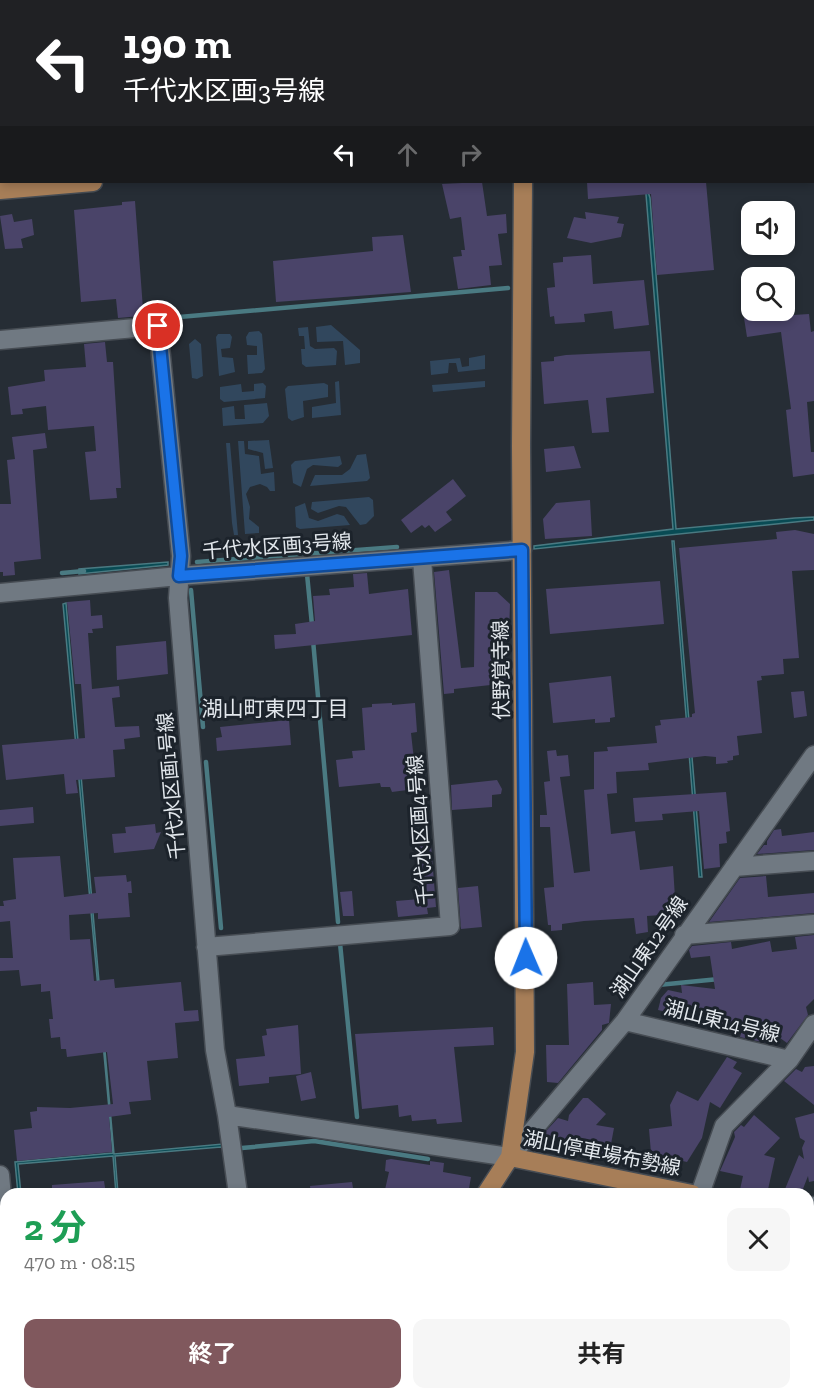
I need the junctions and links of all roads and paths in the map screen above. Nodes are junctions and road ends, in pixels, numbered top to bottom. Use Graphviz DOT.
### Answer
graph roads {
  1 [pos="81,183"];
  2 [pos="523,183"];
  3 [pos="0,190"];
  4 [pos="0,340"];
  5 [pos="522,550"];
  6 [pos="422,559"];
  7 [pos="179,576"];
  8 [pos="0,593"];
  9 [pos="814,755"];
  10 [pos="814,861"];
  11 [pos="734,867"];
  12 [pos="814,924"];
  13 [pos="684,935"];
  14 [pos="206,947"];
  15 [pos="625,1021"];
  16 [pos="814,1024"];
  17 [pos="789,1060"];
  18 [pos="227,1115"];
  19 [pos="510,1157"];
  20 [pos="237,1188"];
  21 [pos="490,1188"];
  22 [pos="653,1188"];
  23 [pos="702,1188"];
  1 -- 3 [label="main road"];
  2 -- 5 [label="main road, 伏野覚寺線"];
  4 -- 7 [label="street, 千代水区画1号線"];
  5 -- 6 [label="street, 千代水区画3号線"];
  5 -- 19 [label="main road, 伏野覚寺線"];
  6 -- 7 [label="street, 千代水区画3号線"];
  6 -- 14 [label="street, 千代水区画4号線"];
  7 -- 8 [label="street, 千代水区画3号線"];
  7 -- 14 [label="street, 千代水区画1号線"];
  9 -- 11 [label="street, 湖山東12号線"];
  10 -- 11 [label="street"];
  11 -- 13 [label="street, 湖山東12号線"];
  12 -- 13 [label="street"];
  13 -- 15 [label="street, 湖山東12号線"];
  14 -- 18 [label="street, 千代水区画1号線"];
  15 -- 17 [label="street, 湖山東14号線"];
  15 -- 19 [label="street, 湖山東12号線"];
  16 -- 17 [label="street"];
  17 -- 23 [label="street, 湖山東14号線"];
  18 -- 19 [label="street"];
  18 -- 20 [label="street, 千代水区画1号線"];
  19 -- 21 [label="main road, 湖山停車場布勢線"];
  19 -- 22 [label="main road, 湖山停車場布勢線"];
}
